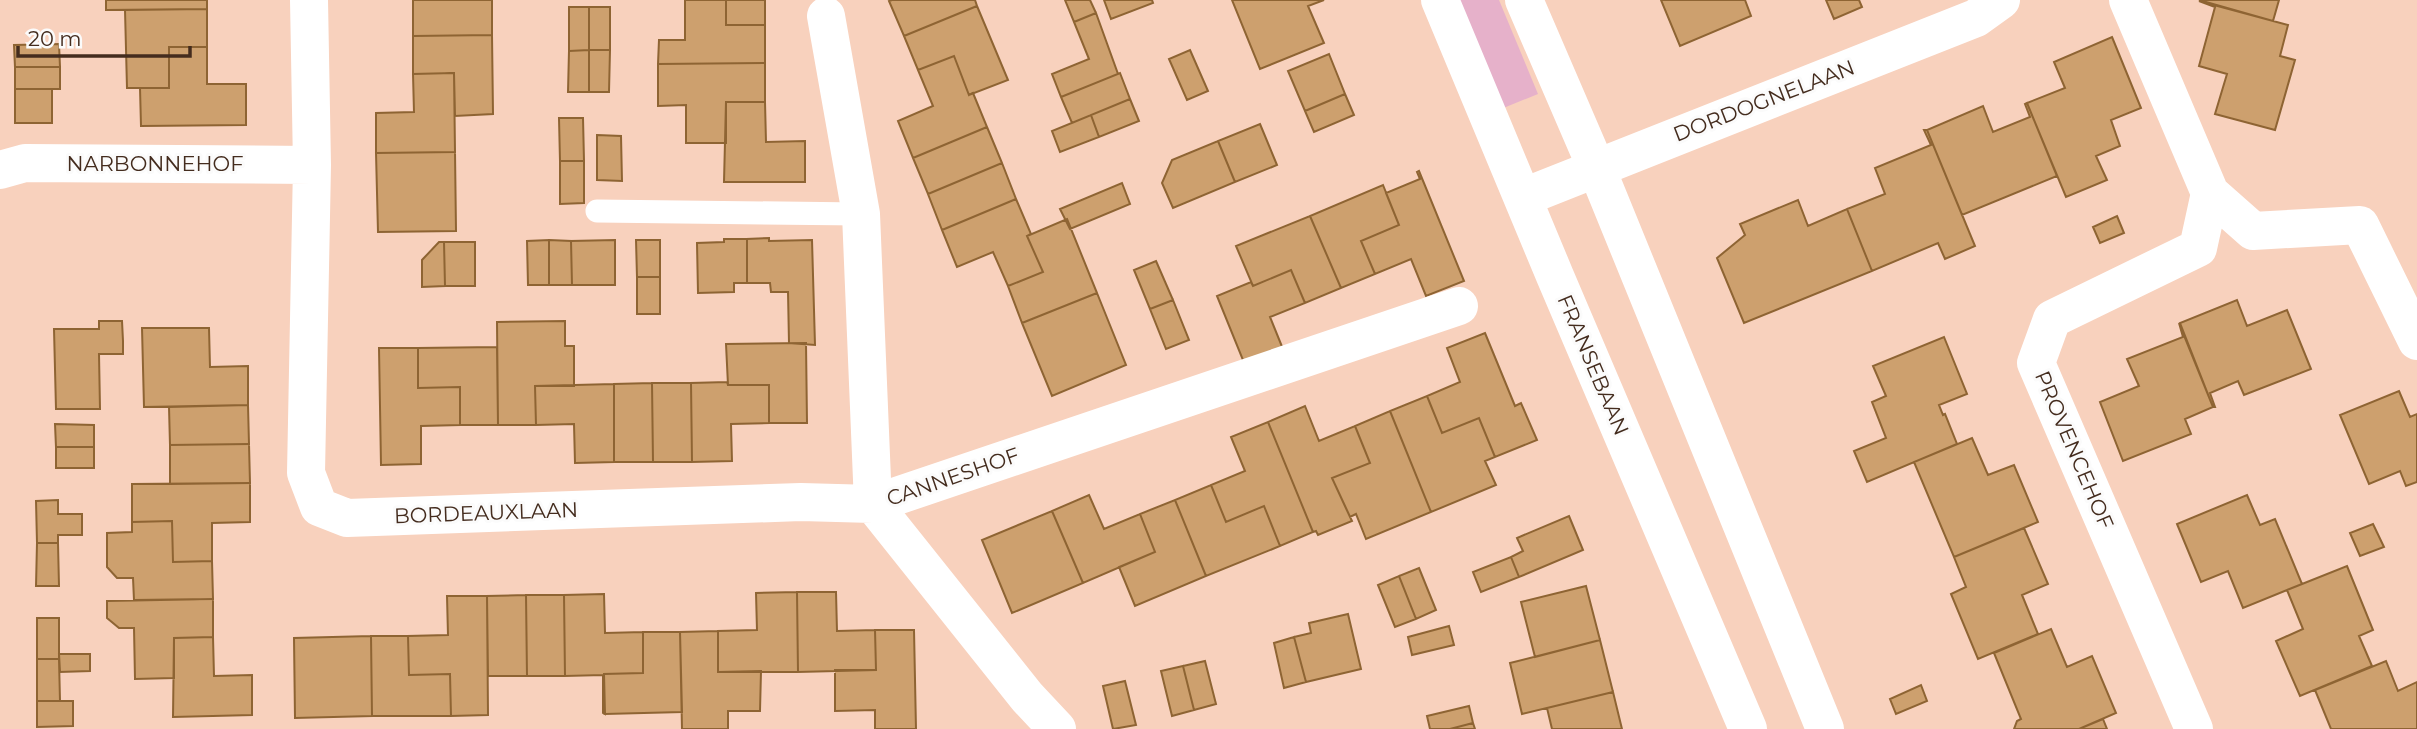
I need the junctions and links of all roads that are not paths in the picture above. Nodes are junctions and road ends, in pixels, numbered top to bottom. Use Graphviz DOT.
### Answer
graph roads {
  1 [pos="309,0"];
  2 [pos="1440,0"];
  3 [pos="1524,0"];
  4 [pos="2001,0"];
  5 [pos="2128,0"];
  6 [pos="826,16"];
  7 [pos="312,165"];
  8 [pos="1596,167"];
  9 [pos="0,170"];
  10 [pos="2210,192"];
  11 [pos="1524,197"];
  12 [pos="597,211"];
  13 [pos="862,214"];
  14 [pos="2253,231"];
  15 [pos="2198,247"];
  16 [pos="1459,306"];
  17 [pos="2417,341"];
  18 [pos="873,504"];
  19 [pos="1057,729"];
  20 [pos="1748,729"];
  21 [pos="1825,729"];
  22 [pos="2194,729"];
  1 -- 7 [label="street, BORDEAUXLAAN"];
  2 -- 11 [label="street, FRANSEBAAN"];
  3 -- 8 [label="street"];
  4 -- 8 [label="street, DORDOGNELAAN"];
  5 -- 10 [label="street"];
  6 -- 13 [label="street, CANNESHOF"];
  7 -- 9 [label="street, NARBONNEHOF"];
  7 -- 18 [label="street, BORDEAUXLAAN"];
  8 -- 11 [label="street, DORDOGNELAAN"];
  8 -- 21 [label="street"];
  10 -- 14 [label="street"];
  10 -- 15 [label="street"];
  11 -- 20 [label="street, FRANSEBAAN"];
  12 -- 13 [label="lane"];
  13 -- 18 [label="street, CANNESHOF"];
  14 -- 15 [label="street, PROVENCEHOF"];
  14 -- 17 [label="street, PROVENCEHOF"];
  15 -- 22 [label="street, PROVENCEHOF"];
  16 -- 18 [label="street, CANNESHOF"];
  18 -- 19 [label="street"];
}
